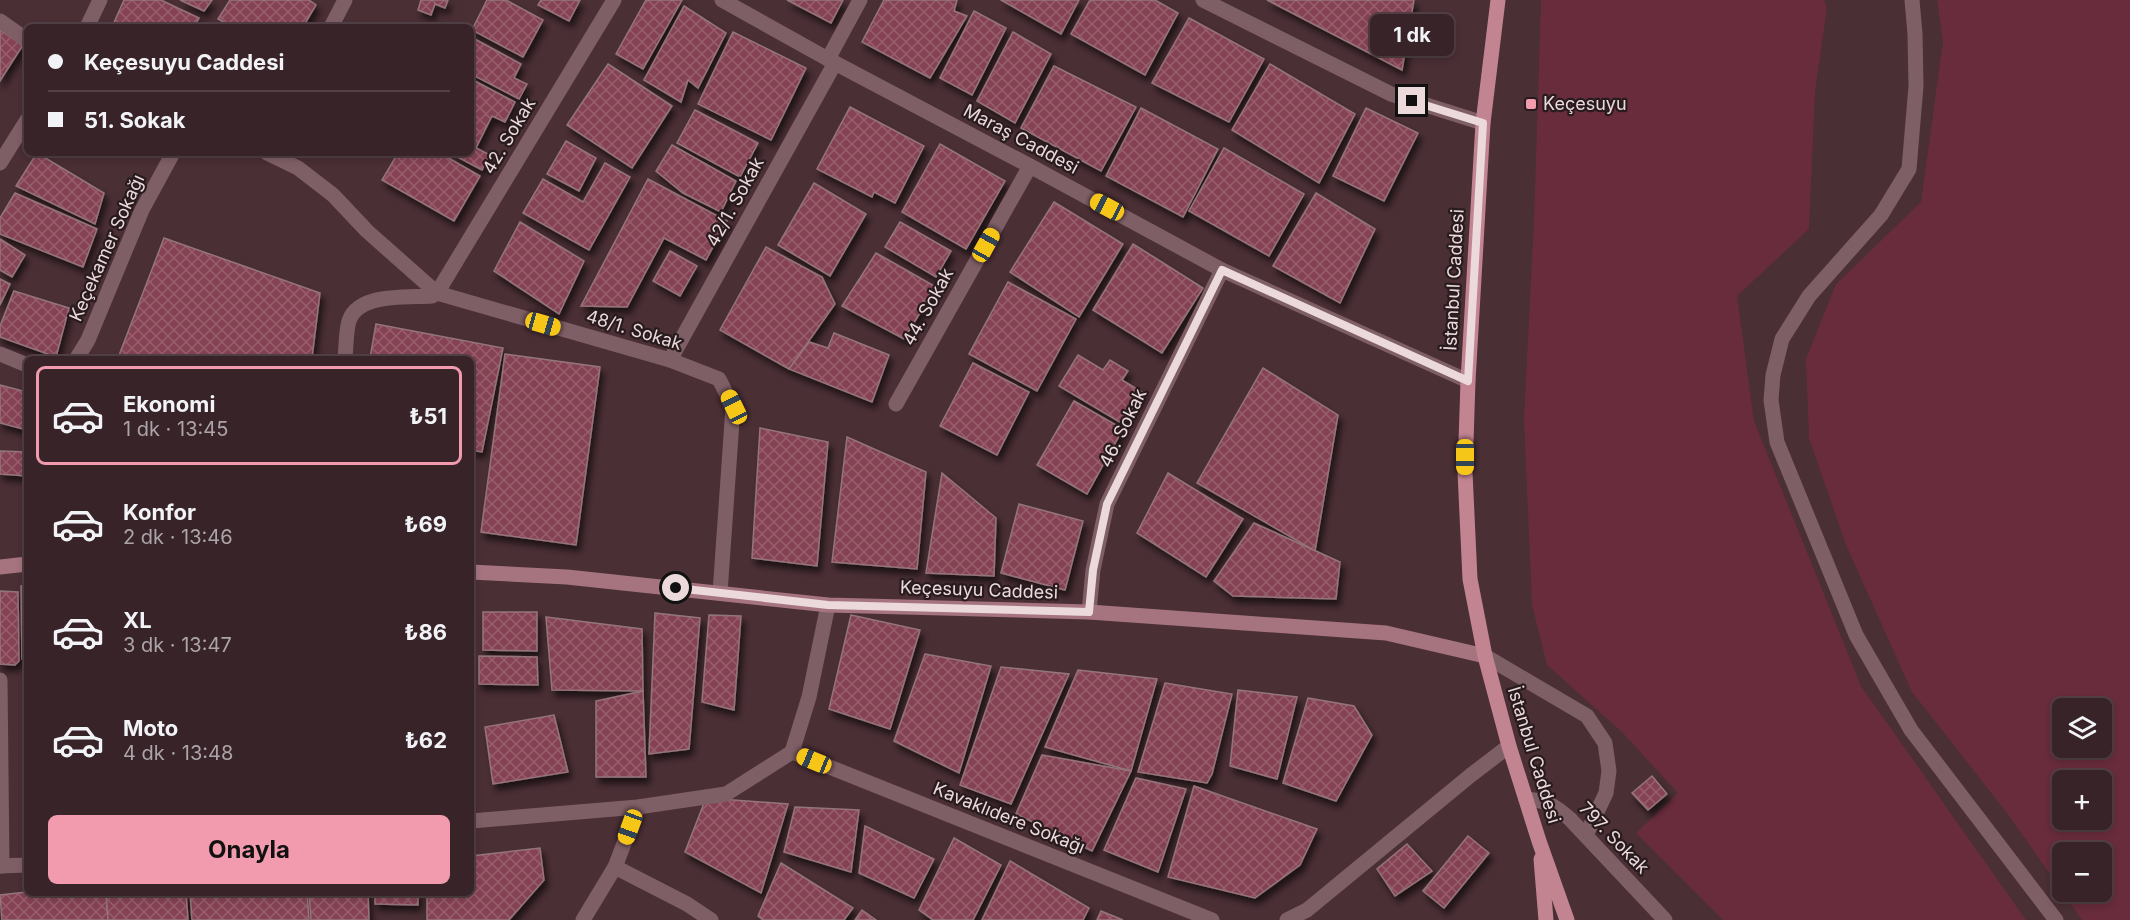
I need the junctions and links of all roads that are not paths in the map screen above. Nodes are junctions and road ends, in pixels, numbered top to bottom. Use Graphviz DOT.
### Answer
graph roads {
  1 [pos="100,0"];
  2 [pos="345,0"];
  3 [pos="614,0"];
  4 [pos="722,0"];
  5 [pos="860,0"];
  6 [pos="1203,0"];
  7 [pos="1498,0"];
  8 [pos="1912,0"];
  9 [pos="0,21"];
  10 [pos="88,24"];
  11 [pos="333,24"];
  12 [pos="24,38"];
  13 [pos="831,61"];
  14 [pos="1483,123"];
  15 [pos="24,125"];
  16 [pos="171,156"];
  17 [pos="273,156"];
  18 [pos="0,163"];
  19 [pos="1030,166"];
  20 [pos="1222,270"];
  21 [pos="437,293"];
  22 [pos="0,354"];
  23 [pos="78,356"];
  24 [pos="345,356"];
  25 [pos="670,360"];
  26 [pos="24,364"];
  27 [pos="1468,381"];
  28 [pos="896,404"];
  29 [pos="24,564"];
  30 [pos="0,567"];
  31 [pos="474,572"];
  32 [pos="720,593"];
  33 [pos="828,605"];
  34 [pos="1089,612"];
  35 [pos="1485,656"];
  36 [pos="0,680"];
  37 [pos="1509,746"];
  38 [pos="792,752"];
  39 [pos="1526,799"];
  40 [pos="638,807"];
  41 [pos="474,822"];
  42 [pos="1586,835"];
  43 [pos="1539,841"];
  44 [pos="24,865"];
  45 [pos="1,866"];
  46 [pos="615,867"];
  47 [pos="583,920"];
  48 [pos="711,920"];
  49 [pos="1212,920"];
  50 [pos="1287,920"];
  51 [pos="1546,920"];
  52 [pos="1567,920"];
  53 [pos="1665,920"];
  54 [pos="2056,920"];
  1 -- 10 [label="street"];
  2 -- 11 [label="street"];
  3 -- 21 [label="street, 42. Sokak"];
  4 -- 13 [label="street, Maraş Caddesi"];
  5 -- 13 [label="street, 42/1. Sokak"];
  6 -- 14 [label="street"];
  7 -- 14 [label="main road, İstanbul Caddesi"];
  8 -- 54 [label="street"];
  9 -- 12 [label="street"];
  13 -- 19 [label="street, Maraş Caddesi"];
  13 -- 25 [label="street, 42/1. Sokak"];
  14 -- 27 [label="main road, İstanbul Caddesi"];
  15 -- 18 [label="street"];
  16 -- 23 [label="street, Keçekamer Sokağı"];
  17 -- 21 [label="street, 48/1. Sokak"];
  19 -- 20 [label="street, Maraş Caddesi"];
  19 -- 28 [label="street, 44. Sokak"];
  20 -- 27 [label="street, Maraş Caddesi"];
  20 -- 34 [label="street, 46. Sokak"];
  21 -- 24 [label="street"];
  21 -- 25 [label="street, 48/1. Sokak"];
  22 -- 26 [label="street"];
  25 -- 32 [label="street, 48/1. Sokak"];
  27 -- 35 [label="main road, İstanbul Caddesi"];
  29 -- 30 [label="street"];
  31 -- 32 [label="street, Keçesuyu Caddesi"];
  32 -- 33 [label="street, Keçesuyu Caddesi"];
  33 -- 34 [label="street, Keçesuyu Caddesi"];
  33 -- 38 [label="street"];
  34 -- 35 [label="street, Keçesuyu Caddesi"];
  35 -- 37 [label="main road, İstanbul Caddesi"];
  35 -- 42 [label="street"];
  36 -- 45 [label="street"];
  37 -- 39 [label="main road, İstanbul Caddesi"];
  37 -- 50 [label="street"];
  38 -- 40 [label="street"];
  38 -- 49 [label="street, Kavaklıdere Sokağı"];
  39 -- 42 [label="street, 797. Sokak"];
  39 -- 43 [label="main road, İstanbul Caddesi"];
  40 -- 41 [label="street"];
  40 -- 46 [label="street"];
  42 -- 53 [label="street, 797. Sokak"];
  43 -- 51 [label="main road, İstanbul Caddesi"];
  43 -- 52 [label="main road, İstanbul Caddesi"];
  44 -- 45 [label="street"];
  46 -- 47 [label="street"];
  46 -- 48 [label="street"];
}
